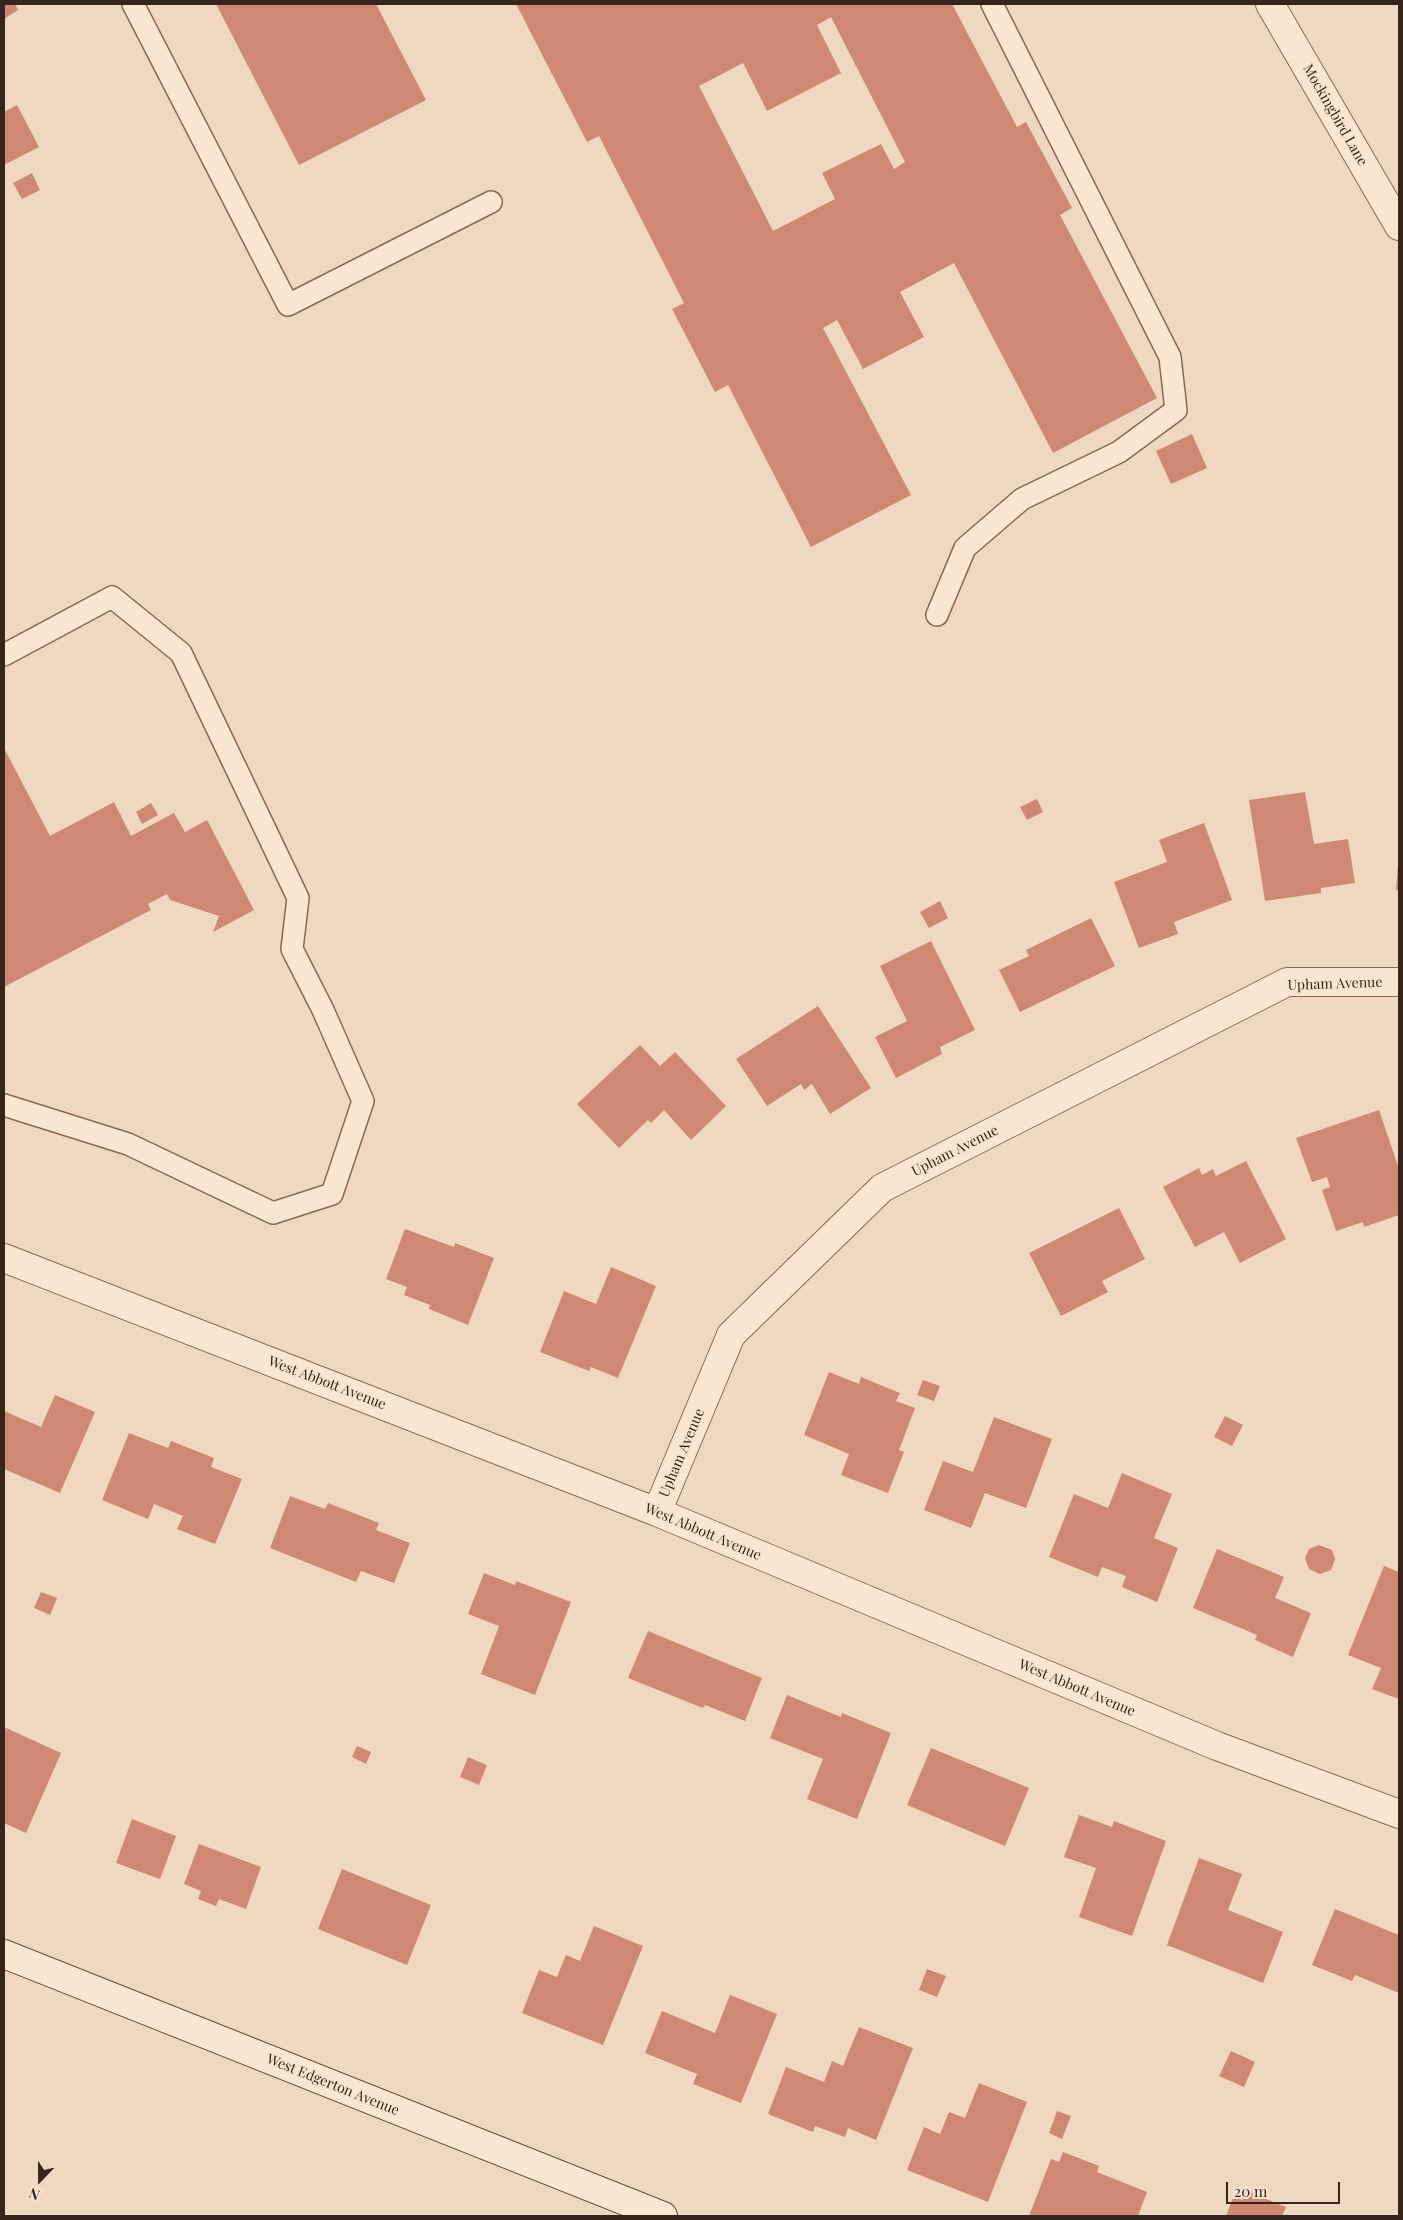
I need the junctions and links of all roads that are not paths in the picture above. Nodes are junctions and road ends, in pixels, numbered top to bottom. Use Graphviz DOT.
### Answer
graph roads {
  1 [pos="133,4"];
  2 [pos="992,4"];
  3 [pos="1270,4"];
  4 [pos="491,202"];
  5 [pos="1399,226"];
  6 [pos="937,615"];
  7 [pos="4,655"];
  8 [pos="1399,982"];
  9 [pos="4,1105"];
  10 [pos="4,1258"];
  11 [pos="657,1512"];
  12 [pos="1399,1814"];
  13 [pos="4,1954"];
  14 [pos="663,2216"];
  1 -- 4 [label="lane"];
  2 -- 6 [label="lane"];
  3 -- 5 [label="street, Mockingbird Lane"];
  7 -- 9 [label="lane"];
  8 -- 11 [label="street, Upham Avenue"];
  10 -- 11 [label="street, West Abbott Avenue"];
  11 -- 12 [label="street, West Abbott Avenue"];
  13 -- 14 [label="street, West Edgerton Avenue"];
}
